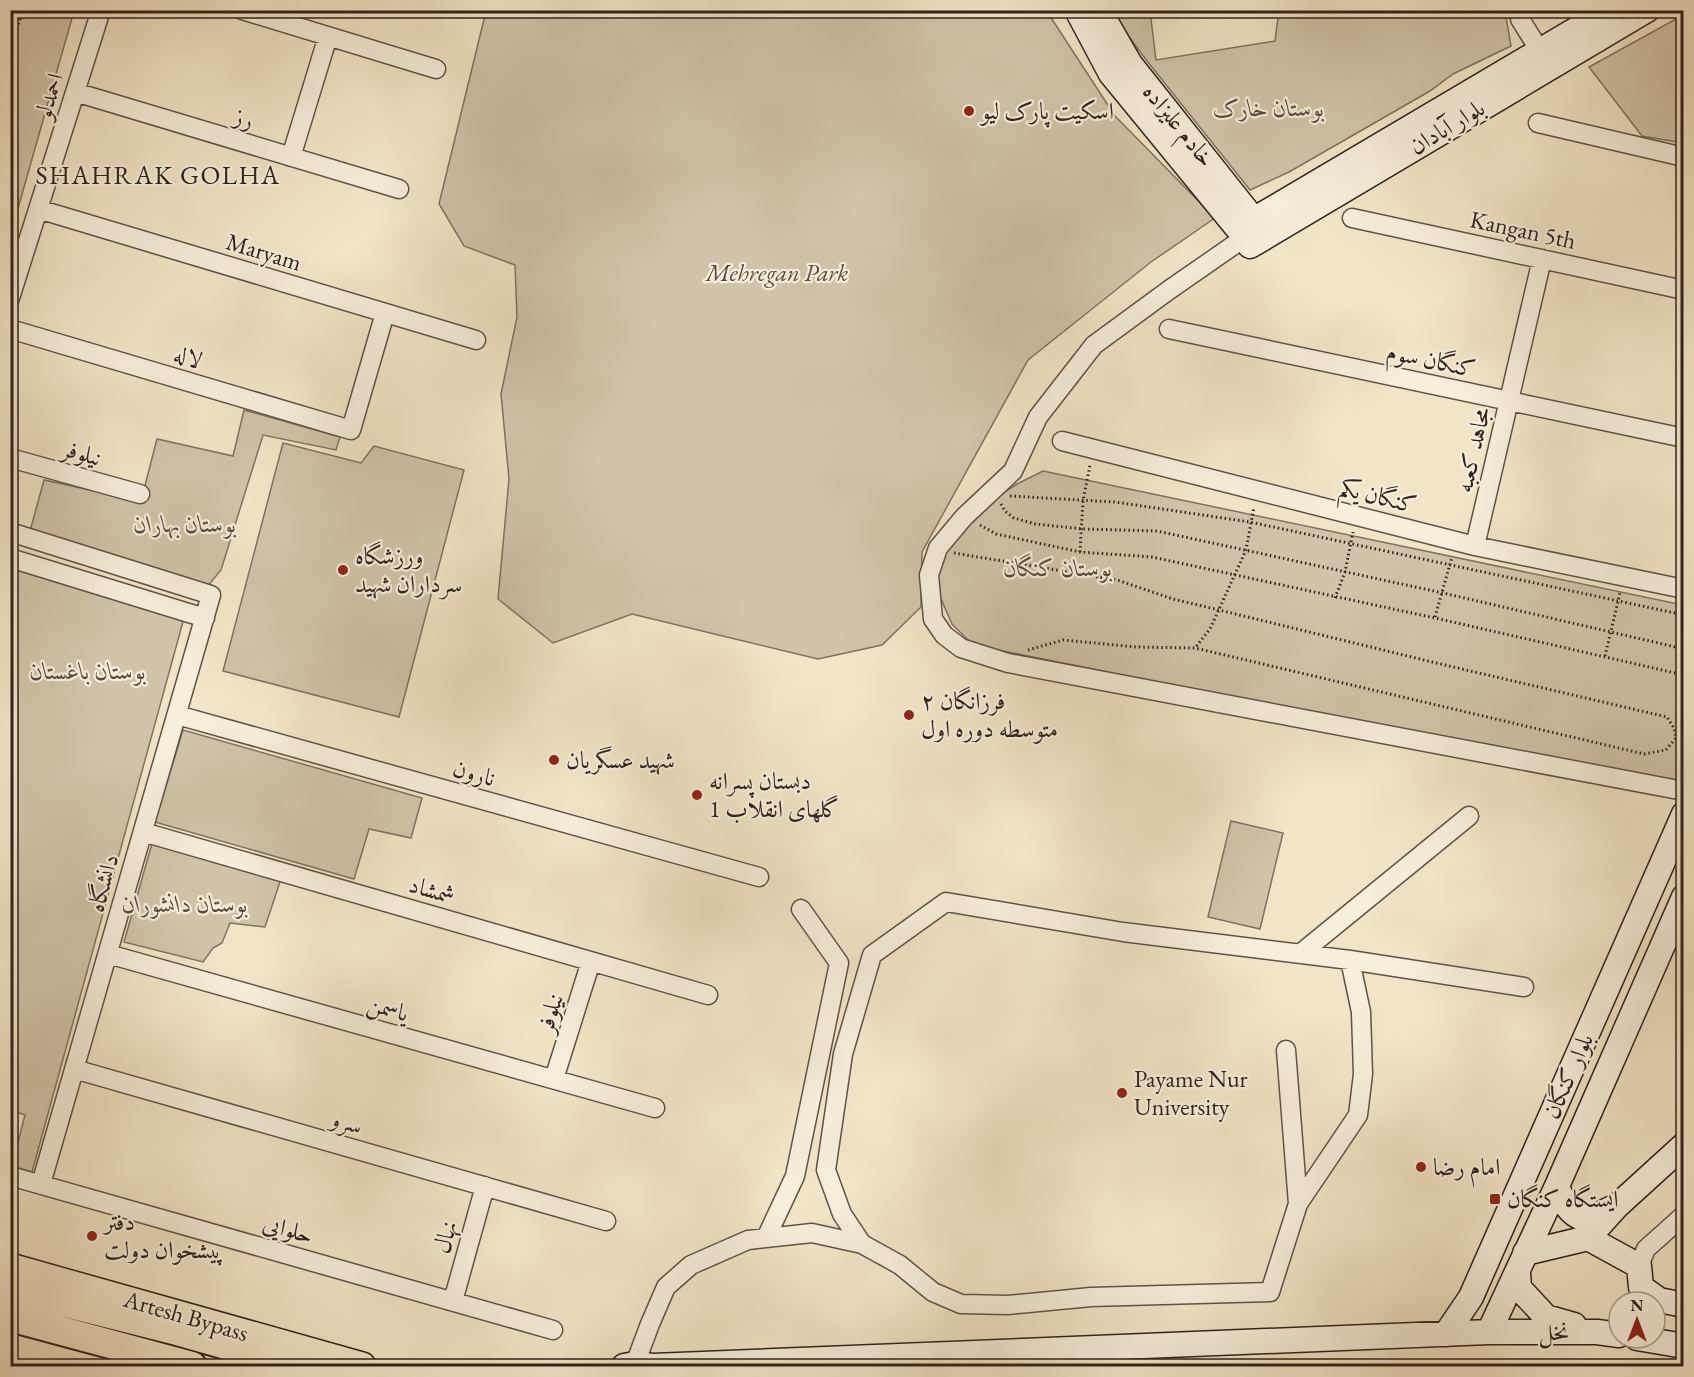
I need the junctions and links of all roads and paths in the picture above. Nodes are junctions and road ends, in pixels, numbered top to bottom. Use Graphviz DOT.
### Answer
graph roads {
  1 [pos="22,10"];
  2 [pos="101,10"];
  3 [pos="242,10"];
  4 [pos="1077,10"];
  5 [pos="1099,10"];
  6 [pos="1521,10"];
  7 [pos="1609,10"];
  8 [pos="1647,10"];
  9 [pos="328,36"];
  10 [pos="10,50"];
  11 [pos="1545,59"];
  12 [pos="436,69"];
  13 [pos="75,92"];
  14 [pos="1538,123"];
  15 [pos="291,157"];
  16 [pos="1683,157"];
  17 [pos="399,189"];
  18 [pos="38,209"];
  19 [pos="1352,218"];
  20 [pos="1250,233"];
  21 [pos="1542,259"];
  22 [pos="1683,290"];
  23 [pos="10,298"];
  24 [pos="385,313"];
  25 [pos="10,329"];
  26 [pos="1169,329"];
  27 [pos="476,340"];
  28 [pos="1509,401"];
  29 [pos="1683,438"];
  30 [pos="1062,441"];
  31 [pos="1094,448"];
  32 [pos="10,458"];
  33 [pos="1257,490"];
  34 [pos="994,493"];
  35 [pos="140,494"];
  36 [pos="1083,501"];
  37 [pos="1358,516"];
  38 [pos="964,517"];
  39 [pos="1250,522"];
  40 [pos="1083,529"];
  41 [pos="10,532"];
  42 [pos="1457,541"];
  43 [pos="1350,543"];
  44 [pos="1475,546"];
  45 [pos="1246,550"];
  46 [pos="937,552"];
  47 [pos="1080,552"];
  48 [pos="10,558"];
  49 [pos="1450,565"];
  50 [pos="1345,572"];
  51 [pos="1235,574"];
  52 [pos="1624,576"];
  53 [pos="1683,589"];
  54 [pos="1443,593"];
  55 [pos="1335,598"];
  56 [pos="1617,601"];
  57 [pos="1219,610"];
  58 [pos="1683,615"];
  59 [pos="205,618"];
  60 [pos="1435,618"];
  61 [pos="1611,632"];
  62 [pos="1195,648"];
  63 [pos="1683,649"];
  64 [pos="1605,657"];
  65 [pos="1008,663"];
  66 [pos="1683,675"];
  67 [pos="177,715"];
  68 [pos="1683,791"];
  69 [pos="1683,814"];
  70 [pos="1469,816"];
  71 [pos="143,832"];
  72 [pos="759,877"];
  73 [pos="1683,897"];
  74 [pos="801,909"];
  75 [pos="108,954"];
  76 [pos="1300,954"];
  77 [pos="1350,960"];
  78 [pos="591,961"];
  79 [pos="1524,987"];
  80 [pos="708,995"];
  81 [pos="1286,1050"];
  82 [pos="74,1069"];
  83 [pos="554,1079"];
  84 [pos="1555,1104"];
  85 [pos="655,1108"];
  86 [pos="1585,1121"];
  87 [pos="1683,1145"];
  88 [pos="10,1176"];
  89 [pos="41,1184"];
  90 [pos="484,1186"];
  91 [pos="1557,1186"];
  92 [pos="1298,1204"];
  93 [pos="1617,1206"];
  94 [pos="1683,1215"];
  95 [pos="606,1221"];
  96 [pos="766,1238"];
  97 [pos="1588,1238"];
  98 [pos="862,1244"];
  99 [pos="1522,1262"];
  100 [pos="1639,1266"];
  101 [pos="10,1267"];
  102 [pos="10,1289"];
  103 [pos="1506,1296"];
  104 [pos="1471,1298"];
  105 [pos="453,1301"];
  106 [pos="75,1305"];
  107 [pos="1683,1305"];
  108 [pos="10,1317"];
  109 [pos="553,1330"];
  110 [pos="1489,1332"];
  111 [pos="1607,1333"];
  112 [pos="1607,1333"];
  113 [pos="1446,1334"];
  114 [pos="201,1338"];
  115 [pos="279,1342"];
  116 [pos="1667,1343"];
  117 [pos="1683,1346"];
  118 [pos="1073,1358"];
  119 [pos="192,1366"];
  120 [pos="300,1366"];
  121 [pos="362,1366"];
  122 [pos="641,1366"];
  1 -- 10 [label="path"];
  2 -- 13 [label="street, احمدلو"];
  3 -- 9 [label="street"];
  4 -- 20 [label="main road, خادم علیزاده"];
  5 -- 20 [label="main road, خادم علیزاده"];
  6 -- 11 [label="street"];
  7 -- 11 [label="main road, بلوار آبادان"];
  8 -- 11 [label="main road, بلوار آبادان"];
  9 -- 12 [label="street"];
  9 -- 15 [label="street"];
  11 -- 20 [label="main road, بلوار آبادان"];
  13 -- 15 [label="street, رز"];
  13 -- 18 [label="street, احمدلو"];
  14 -- 16 [label="street"];
  15 -- 17 [label="street, رز"];
  18 -- 23 [label="street, احمدلو"];
  18 -- 24 [label="street, Maryam"];
  19 -- 21 [label="street, Kangan 5th"];
  20 -- 34 [label="street"];
  21 -- 22 [label="street, Kangan 5th"];
  21 -- 28 [label="street, مجاهد کعبه"];
  24 -- 25 [label="street, لاله"];
  24 -- 27 [label="street, Maryam"];
  26 -- 28 [label="street, کنگان سوم"];
  28 -- 29 [label="street, کنگان سوم"];
  28 -- 44 [label="street, مجاهد کعبه"];
  30 -- 31 [label="street, کنگان یکم"];
  31 -- 33 [label="street, کنگان یکم"];
  31 -- 36 [label="path"];
  32 -- 35 [label="street, نیلوفر"];
  33 -- 37 [label="street, کنگان یکم"];
  33 -- 39 [label="path"];
  34 -- 36 [label="path"];
  34 -- 38 [label="street"];
  34 -- 40 [label="path"];
  36 -- 39 [label="path"];
  36 -- 40 [label="path"];
  37 -- 42 [label="street, کنگان یکم"];
  37 -- 43 [label="path"];
  38 -- 46 [label="street"];
  38 -- 47 [label="path"];
  39 -- 43 [label="path"];
  39 -- 45 [label="path"];
  40 -- 45 [label="path"];
  40 -- 47 [label="path"];
  41 -- 59 [label="street, دانشگاه"];
  42 -- 44 [label="street, کنگان یکم"];
  42 -- 49 [label="path"];
  43 -- 49 [label="path"];
  43 -- 50 [label="path"];
  44 -- 52 [label="street, کنگان یکم"];
  45 -- 50 [label="path"];
  45 -- 51 [label="path"];
  46 -- 57 [label="path"];
  46 -- 65 [label="street"];
  47 -- 51 [label="path"];
  48 -- 59 [label="street"];
  49 -- 54 [label="path"];
  49 -- 56 [label="path"];
  50 -- 54 [label="path"];
  50 -- 55 [label="path"];
  51 -- 55 [label="path"];
  51 -- 57 [label="path"];
  52 -- 53 [label="street, کنگان یکم"];
  52 -- 56 [label="path"];
  54 -- 60 [label="path"];
  54 -- 61 [label="path"];
  55 -- 60 [label="path"];
  56 -- 58 [label="path"];
  56 -- 61 [label="path"];
  57 -- 62 [label="path"];
  57 -- 62 [label="path"];
  59 -- 67 [label="street, دانشگاه"];
  60 -- 64 [label="path"];
  61 -- 63 [label="path"];
  61 -- 64 [label="path"];
  62 -- 65 [label="path"];
  64 -- 66 [label="path"];
  65 -- 68 [label="street"];
  67 -- 71 [label="street, دانشگاه"];
  67 -- 72 [label="street, نارون"];
  69 -- 84 [label="main road, بلوار کنگان"];
  70 -- 76 [label="street"];
  71 -- 75 [label="street, دانشگاه"];
  71 -- 78 [label="street, شمشاد"];
  73 -- 86 [label="main road, بلوار کنگان"];
  74 -- 96 [label="street"];
  75 -- 82 [label="street, دانشگاه"];
  75 -- 83 [label="street, یاسمن"];
  76 -- 77 [label="street"];
  76 -- 98 [label="street"];
  77 -- 79 [label="street"];
  77 -- 92 [label="street"];
  78 -- 80 [label="street, شمشاد"];
  78 -- 83 [label="street, نیلوفر"];
  81 -- 92 [label="street"];
  82 -- 89 [label="street, دانشگاه"];
  82 -- 90 [label="street, سرو"];
  83 -- 85 [label="street, یاسمن"];
  84 -- 86 [label="main road"];
  84 -- 104 [label="main road, بلوار کنگان"];
  86 -- 91 [label="main road, بلوار کنگان"];
  87 -- 93 [label="main road"];
  88 -- 89 [label="street, حلوایی"];
  89 -- 105 [label="street, حلوایی"];
  90 -- 95 [label="street, سرو"];
  90 -- 105 [label="street, نهال"];
  91 -- 93 [label="main road"];
  91 -- 99 [label="main road, بلوار کنگان"];
  92 -- 98 [label="street"];
  93 -- 97 [label="main road"];
  94 -- 100 [label="street"];
  96 -- 98 [label="street"];
  96 -- 122 [label="street"];
  97 -- 99 [label="main road"];
  97 -- 100 [label="main road"];
  99 -- 103 [label="main road, بلوار کنگان"];
  99 -- 111 [label="main road"];
  100 -- 107 [label="main road"];
  101 -- 106 [label="highway"];
  101 -- 115 [label="main road, Artesh Bypass"];
  102 -- 106 [label="highway"];
  103 -- 104 [label="main road"];
  103 -- 110 [label="main road, بلوار کنگان"];
  104 -- 113 [label="main road, بلوار کنگان"];
  105 -- 109 [label="street, حلوایی"];
  106 -- 114 [label="highway"];
  108 -- 119 [label="highway"];
  110 -- 112 [label="main road, نخل"];
  110 -- 113 [label="main road, نخل"];
  113 -- 118 [label="main road, نخل"];
  114 -- 115 [label="main road"];
  114 -- 120 [label="highway"];
  115 -- 121 [label="main road, Artesh Bypass"];
  116 -- 117 [label="main road"];
  118 -- 122 [label="main road, نخل"];
}
